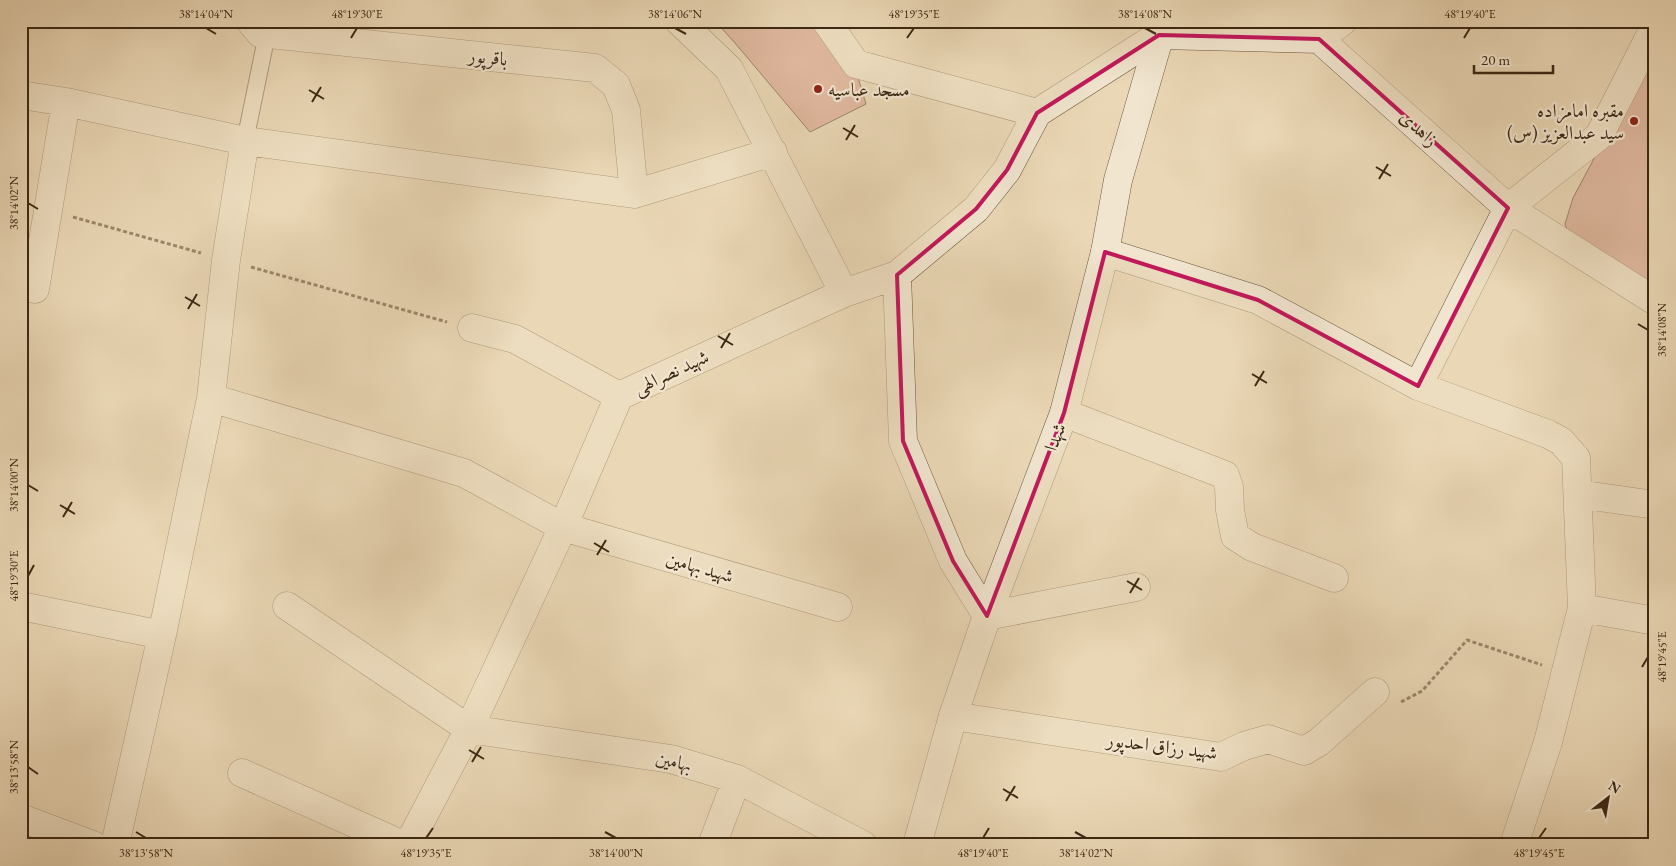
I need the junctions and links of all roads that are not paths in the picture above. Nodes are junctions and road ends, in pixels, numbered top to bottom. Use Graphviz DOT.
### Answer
graph roads {
  1 [pos="679,21"];
  2 [pos="1343,21"];
  3 [pos="828,22"];
  4 [pos="1655,26"];
  5 [pos="258,27"];
  6 [pos="1161,28"];
  7 [pos="1319,40"];
  8 [pos="21,95"];
  9 [pos="66,102"];
  10 [pos="1037,113"];
  11 [pos="245,141"];
  12 [pos="773,152"];
  13 [pos="634,194"];
  14 [pos="1508,208"];
  15 [pos="1105,252"];
  16 [pos="897,275"];
  17 [pos="21,288"];
  18 [pos="844,293"];
  19 [pos="1655,301"];
  20 [pos="472,328"];
  21 [pos="1418,386"];
  22 [pos="619,396"];
  23 [pos="211,398"];
  24 [pos="1064,414"];
  25 [pos="1578,494"];
  26 [pos="1655,505"];
  27 [pos="562,527"];
  28 [pos="1334,578"];
  29 [pos="1136,587"];
  30 [pos="21,606"];
  31 [pos="287,606"];
  32 [pos="838,607"];
  33 [pos="1582,608"];
  34 [pos="987,616"];
  35 [pos="1655,621"];
  36 [pos="162,635"];
  37 [pos="1375,692"];
  38 [pos="953,716"];
  39 [pos="469,729"];
  40 [pos="242,773"];
  41 [pos="737,779"];
  42 [pos="21,818"];
  43 [pos="93,845"];
  44 [pos="115,845"];
  45 [pos="403,845"];
  46 [pos="408,845"];
  47 [pos="712,845"];
  48 [pos="863,845"];
  49 [pos="917,845"];
  50 [pos="1514,845"];
  1 -- 12 [label="street"];
  2 -- 7 [label="street"];
  3 -- 10 [label="street"];
  4 -- 14 [label="street"];
  5 -- 11 [label="lane"];
  5 -- 13 [label="street, باقرپور"];
  6 -- 7 [label="street"];
  6 -- 10 [label="street"];
  6 -- 15 [label="street, شهدا"];
  7 -- 14 [label="street, زاهدی"];
  8 -- 9 [label="street"];
  9 -- 11 [label="street"];
  9 -- 17 [label="street"];
  10 -- 16 [label="street, شهید نصرالهی"];
  11 -- 13 [label="street"];
  11 -- 23 [label="street"];
  12 -- 13 [label="street"];
  12 -- 18 [label="street"];
  14 -- 19 [label="street, زاهدی"];
  14 -- 21 [label="street"];
  15 -- 21 [label="street"];
  15 -- 24 [label="street, شهدا"];
  16 -- 18 [label="street, شهید نصرالهی"];
  16 -- 34 [label="street"];
  18 -- 22 [label="street, شهید نصرالهی"];
  20 -- 22 [label="street"];
  21 -- 25 [label="street"];
  22 -- 27 [label="street, شهید نصرالهی"];
  23 -- 27 [label="street, شهید بهامین"];
  23 -- 36 [label="street"];
  24 -- 28 [label="street"];
  24 -- 34 [label="street, شهدا"];
  25 -- 26 [label="street"];
  25 -- 33 [label="street"];
  27 -- 32 [label="street, شهید بهامین"];
  27 -- 39 [label="street, شهید نصرالهی"];
  29 -- 34 [label="street"];
  30 -- 36 [label="street"];
  31 -- 39 [label="street"];
  33 -- 35 [label="street"];
  33 -- 50 [label="street"];
  34 -- 38 [label="street, شهدا"];
  36 -- 44 [label="street"];
  37 -- 38 [label="street, شهید رزاق احدپور"];
  38 -- 49 [label="street, شهدا"];
  39 -- 41 [label="street, بهامین"];
  39 -- 46 [label="street, شهید نصرالهی"];
  40 -- 45 [label="street"];
  41 -- 47 [label="street"];
  41 -- 48 [label="street, بهامین"];
  42 -- 43 [label="street"];
}
